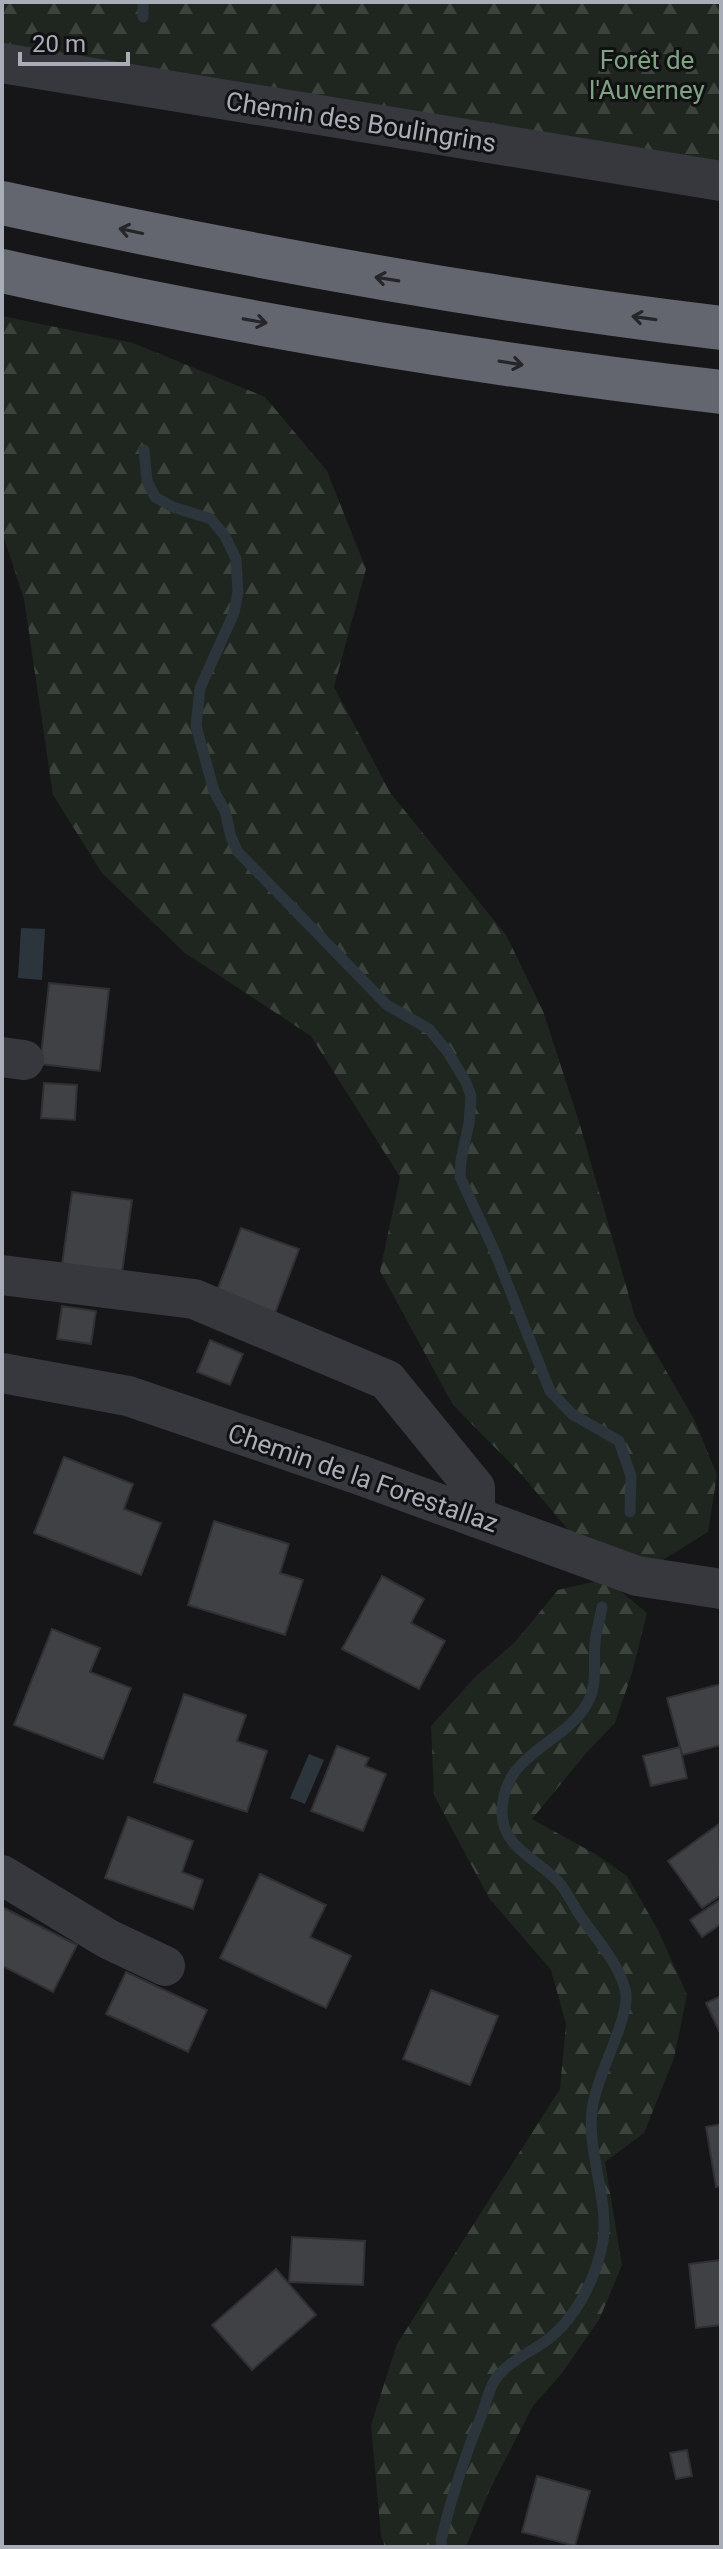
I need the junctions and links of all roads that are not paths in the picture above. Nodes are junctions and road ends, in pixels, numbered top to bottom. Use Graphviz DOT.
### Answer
graph roads {
  1 [pos="2,63"];
  2 [pos="721,181"];
  3 [pos="2,203"];
  4 [pos="2,271"];
  5 [pos="721,328"];
  6 [pos="607,379"];
  7 [pos="721,392"];
  8 [pos="721,408"];
  9 [pos="2,1275"];
  10 [pos="2,1373"];
  11 [pos="475,1517"];
  12 [pos="721,1589"];
  13 [pos="2,1875"];
  14 [pos="165,1966"];
  1 -- 2 [label="street, Chemin des Boulingrins"];
  5 -- 3 [label="highway, one-way"];
  4 -- 6 [label="highway, one-way"];
  6 -- 7 [label="highway"];
  6 -- 8 [label="highway"];
  9 -- 11 [label="street"];
  10 -- 11 [label="street, Chemin de la Forestallaz"];
  11 -- 12 [label="street, Chemin de la Forestallaz"];
  13 -- 14 [label="street"];
}
